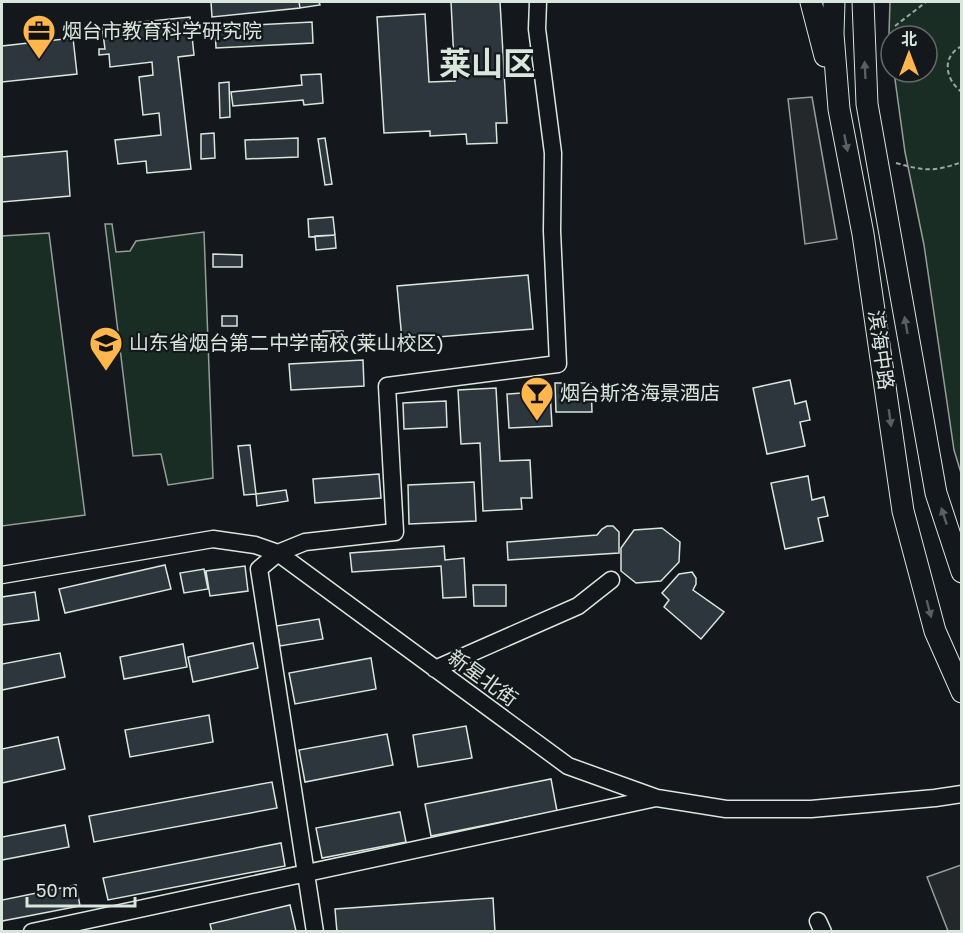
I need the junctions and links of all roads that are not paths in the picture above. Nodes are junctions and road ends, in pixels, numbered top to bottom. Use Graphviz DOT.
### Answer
graph roads {
  1 [pos="537,2"];
  2 [pos="811,2"];
  3 [pos="834,2"];
  4 [pos="863,2"];
  5 [pos="839,109"];
  6 [pos="278,553"];
  7 [pos="962,572"];
  8 [pos="2,575"];
  9 [pos="611,580"];
  10 [pos="435,669"];
  11 [pos="962,692"];
  12 [pos="962,794"];
  13 [pos="657,798"];
  14 [pos="305,873"];
  15 [pos="32,932"];
  16 [pos="315,932"];
  1 -- 6 [label="street"];
  2 -- 5 [label="main road"];
  3 -- 5 [label="main road, 滨海中路"];
  7 -- 4 [label="main road, 滨海中路, one-way"];
  5 -- 11 [label="main road, 滨海中路, one-way"];
  6 -- 8 [label="street, 新星北街"];
  6 -- 10 [label="street, 新星北街"];
  6 -- 14 [label="street"];
  9 -- 10 [label="street"];
  10 -- 13 [label="street, 新星北街"];
  12 -- 13 [label="street, 新星北街"];
  13 -- 14 [label="street"];
  14 -- 15 [label="street"];
  14 -- 16 [label="street"];
}
